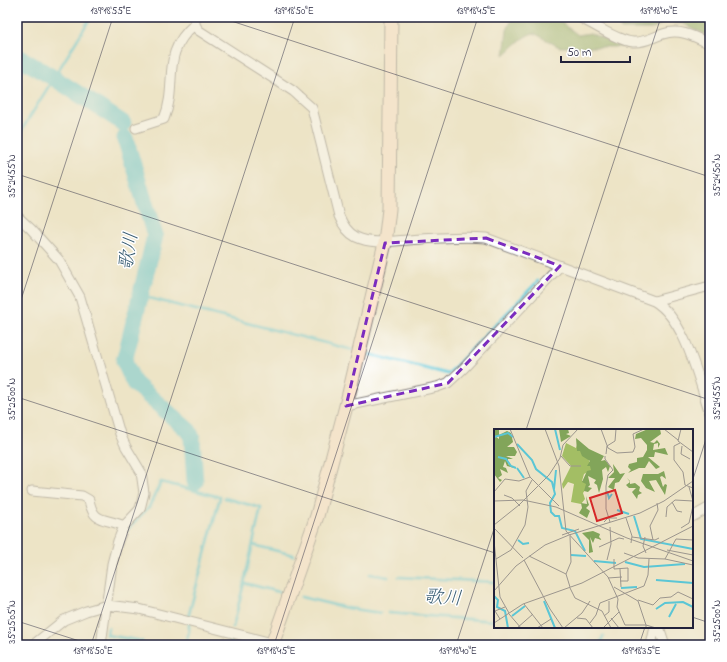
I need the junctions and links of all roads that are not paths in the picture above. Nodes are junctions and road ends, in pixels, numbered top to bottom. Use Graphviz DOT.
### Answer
graph roads {
  1 [pos="391,17"];
  2 [pos="579,17"];
  3 [pos="195,20"];
  4 [pos="710,44"];
  5 [pos="136,128"];
  6 [pos="17,216"];
  7 [pos="385,243"];
  8 [pos="560,266"];
  9 [pos="710,286"];
  10 [pos="654,301"];
  11 [pos="346,406"];
  12 [pos="710,413"];
  13 [pos="32,490"];
  14 [pos="710,507"];
  15 [pos="693,516"];
  16 [pos="124,526"];
  17 [pos="107,605"];
  18 [pos="655,628"];
  19 [pos="659,628"];
  20 [pos="272,644"];
  21 [pos="33,645"];
  22 [pos="101,645"];
  23 [pos="651,645"];
  24 [pos="665,645"];
  1 -- 7 [label="street"];
  2 -- 4 [label="street"];
  3 -- 5 [label="street"];
  3 -- 7 [label="street"];
  6 -- 16 [label="street"];
  7 -- 8 [label="street"];
  7 -- 11 [label="street"];
  8 -- 10 [label="street"];
  8 -- 11 [label="street"];
  9 -- 10 [label="street"];
  10 -- 12 [label="street"];
  11 -- 20 [label="street"];
  13 -- 16 [label="street"];
  14 -- 15 [label="street"];
  16 -- 17 [label="street"];
  17 -- 20 [label="street"];
  17 -- 21 [label="street"];
  17 -- 22 [label="street"];
  18 -- 23 [label="street"];
  19 -- 24 [label="street"];
}
